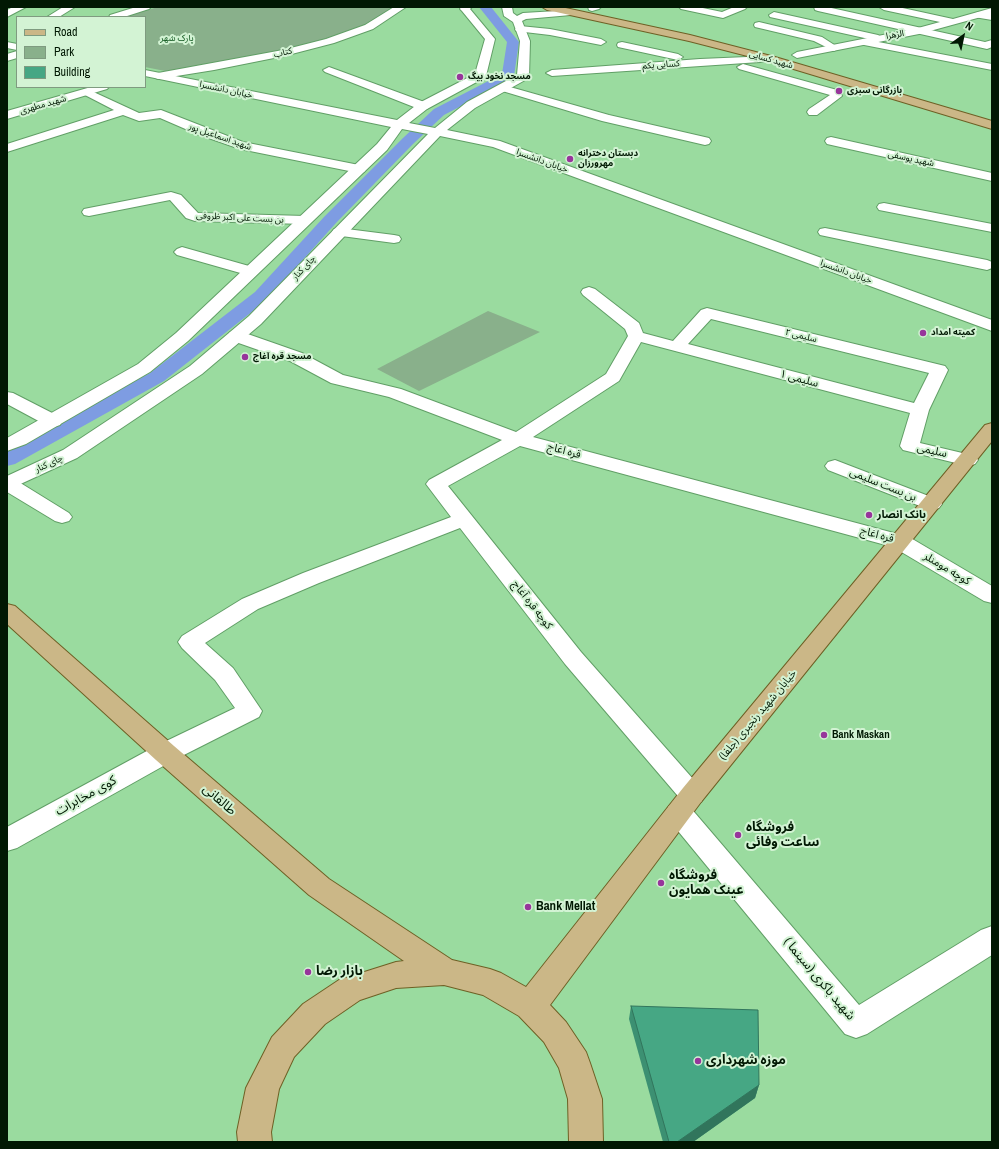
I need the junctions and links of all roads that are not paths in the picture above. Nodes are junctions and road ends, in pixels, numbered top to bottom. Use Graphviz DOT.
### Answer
graph roads {
  1 [pos="20,7"];
  2 [pos="70,7"];
  3 [pos="146,7"];
  4 [pos="401,7"];
  5 [pos="467,7"];
  6 [pos="506,7"];
  7 [pos="547,7"];
  8 [pos="591,7"];
  9 [pos="684,7"];
  10 [pos="742,7"];
  11 [pos="884,7"];
  12 [pos="818,8"];
  13 [pos="992,11"];
  14 [pos="571,12"];
  15 [pos="774,15"];
  16 [pos="978,15"];
  17 [pos="54,16"];
  18 [pos="117,16"];
  19 [pos="992,17"];
  20 [pos="9,20"];
  21 [pos="953,22"];
  22 [pos="518,25"];
  23 [pos="759,25"];
  24 [pos="919,31"];
  25 [pos="878,38"];
  26 [pos="601,42"];
  27 [pos="863,42"];
  28 [pos="992,43"];
  29 [pos="622,44"];
  30 [pos="834,48"];
  31 [pos="790,53"];
  32 [pos="771,60"];
  33 [pos="720,61"];
  34 [pos="700,62"];
  35 [pos="820,62"];
  36 [pos="992,67"];
  37 [pos="329,70"];
  38 [pos="146,73"];
  39 [pos="552,73"];
  40 [pos="158,76"];
  41 [pos="100,88"];
  42 [pos="503,88"];
  43 [pos="87,92"];
  44 [pos="423,106"];
  45 [pos="123,111"];
  46 [pos="813,112"];
  47 [pos="7,115"];
  48 [pos="399,125"];
  49 [pos="992,125"];
  50 [pos="437,132"];
  51 [pos="705,141"];
  52 [pos="831,141"];
  53 [pos="7,148"];
  54 [pos="359,169"];
  55 [pos="992,176"];
  56 [pos="884,207"];
  57 [pos="89,212"];
  58 [pos="305,220"];
  59 [pos="992,228"];
  60 [pos="339,232"];
  61 [pos="825,232"];
  62 [pos="394,239"];
  63 [pos="182,252"];
  64 [pos="990,261"];
  65 [pos="252,271"];
  66 [pos="589,292"];
  67 [pos="992,326"];
  68 [pos="236,336"];
  69 [pos="636,336"];
  70 [pos="677,347"];
  71 [pos="7,397"];
  72 [pos="920,410"];
  73 [pos="53,421"];
  74 [pos="992,429"];
  75 [pos="518,439"];
  76 [pos="7,445"];
  77 [pos="968,460"];
  78 [pos="835,466"];
  79 [pos="7,483"];
  80 [pos="932,504"];
  81 [pos="62,517"];
  82 [pos="464,520"];
  83 [pos="901,542"];
  84 [pos="992,596"];
  85 [pos="7,611"];
  86 [pos="165,753"];
  87 [pos="685,804"];
  88 [pos="7,840"];
  89 [pos="992,939"];
  90 [pos="444,972"];
  91 [pos="530,1006"];
  92 [pos="255,1142"];
  93 [pos="586,1142"];
  1 -- 20 [label="street"];
  2 -- 17 [label="street"];
  3 -- 18 [label="street"];
  4 -- 40 [label="street, کتاب"];
  5 -- 44 [label="street"];
  6 -- 22 [label="street, چای کنار"];
  7 -- 14 [label="main road, شهید کسایی"];
  8 -- 31 [label="main road, شهید کسایی"];
  9 -- 10 [label="street"];
  11 -- 21 [label="street"];
  12 -- 24 [label="street"];
  13 -- 16 [label="street, الزهرا"];
  14 -- 22 [label="street"];
  14 -- 32 [label="main road, شهید کسایی"];
  15 -- 25 [label="street"];
  16 -- 19 [label="street"];
  16 -- 21 [label="street, الزهرا"];
  21 -- 24 [label="street, الزهرا"];
  22 -- 26 [label="street"];
  22 -- 42 [label="street, چای کنار"];
  23 -- 30 [label="street"];
  24 -- 25 [label="street, الزهرا"];
  24 -- 28 [label="street"];
  25 -- 27 [label="street, الزهرا"];
  27 -- 30 [label="street, الزهرا"];
  27 -- 36 [label="street"];
  29 -- 34 [label="street"];
  30 -- 31 [label="street, الزهرا"];
  31 -- 35 [label="main road, شهید کسایی"];
  32 -- 33 [label="street, کسایی یکم"];
  32 -- 49 [label="main road, شهید کسایی"];
  33 -- 34 [label="street, کسایی یکم"];
  33 -- 46 [label="street"];
  34 -- 39 [label="street, کسایی یکم"];
  37 -- 44 [label="street"];
  38 -- 40 [label="street, خیابان دانشسرا"];
  40 -- 48 [label="street, خیابان دانشسرا"];
  41 -- 43 [label="street, شهید مطهری"];
  42 -- 50 [label="street, چای کنار"];
  42 -- 51 [label="street"];
  43 -- 45 [label="street, شهید اسماعیل پور"];
  43 -- 47 [label="street, شهید مطهری"];
  44 -- 48 [label="street"];
  45 -- 53 [label="street"];
  45 -- 54 [label="street, شهید اسماعیل پور"];
  48 -- 50 [label="street, خیابان دانشسرا"];
  48 -- 54 [label="street"];
  50 -- 60 [label="street, چای کنار"];
  50 -- 67 [label="street, خیابان دانشسرا"];
  52 -- 55 [label="street, شهید یوسفی"];
  54 -- 58 [label="street"];
  56 -- 59 [label="street"];
  57 -- 58 [label="street, بن بست علی اکبر ظروفی"];
  58 -- 65 [label="street"];
  60 -- 62 [label="street"];
  60 -- 68 [label="street, چای کنار"];
  61 -- 64 [label="street"];
  63 -- 65 [label="street"];
  65 -- 73 [label="street"];
  66 -- 69 [label="street"];
  68 -- 75 [label="street, قره اغاج"];
  68 -- 79 [label="street, چای کنار"];
  69 -- 70 [label="street, سلیمی ۱"];
  69 -- 75 [label="street"];
  70 -- 72 [label="street, سلیمی ۱"];
  70 -- 72 [label="street, سلیمی ۲"];
  71 -- 73 [label="street"];
  72 -- 77 [label="street, سلیمی"];
  73 -- 76 [label="street"];
  74 -- 77 [label="main road, خیابان شهید رنجبری (جلفا)"];
  75 -- 82 [label="street, کوچه قره آغاج"];
  75 -- 83 [label="street, قره اغاج"];
  77 -- 80 [label="main road, خیابان شهید رنجبری (جلفا)"];
  78 -- 80 [label="street, بن بست سلیمی"];
  79 -- 81 [label="street"];
  80 -- 83 [label="main road, خیابان شهید رنجبری (جلفا)"];
  82 -- 86 [label="street, کوی مخابرات"];
  82 -- 87 [label="street, کوچه قره آغاج"];
  83 -- 84 [label="street, کوچه مومنلر"];
  83 -- 87 [label="main road, خیابان شهید رنجبری (جلفا)"];
  85 -- 86 [label="main road, طالقانی"];
  86 -- 88 [label="street, کوی مخابرات"];
  86 -- 90 [label="main road, طالقانی"];
  87 -- 89 [label="street, شهید باکری (سینما )"];
  87 -- 91 [label="main road, خیابان شهید رنجبری (جلفا)"];
  90 -- 91 [label="main road"];
  90 -- 92 [label="main road"];
  91 -- 93 [label="main road"];
}
